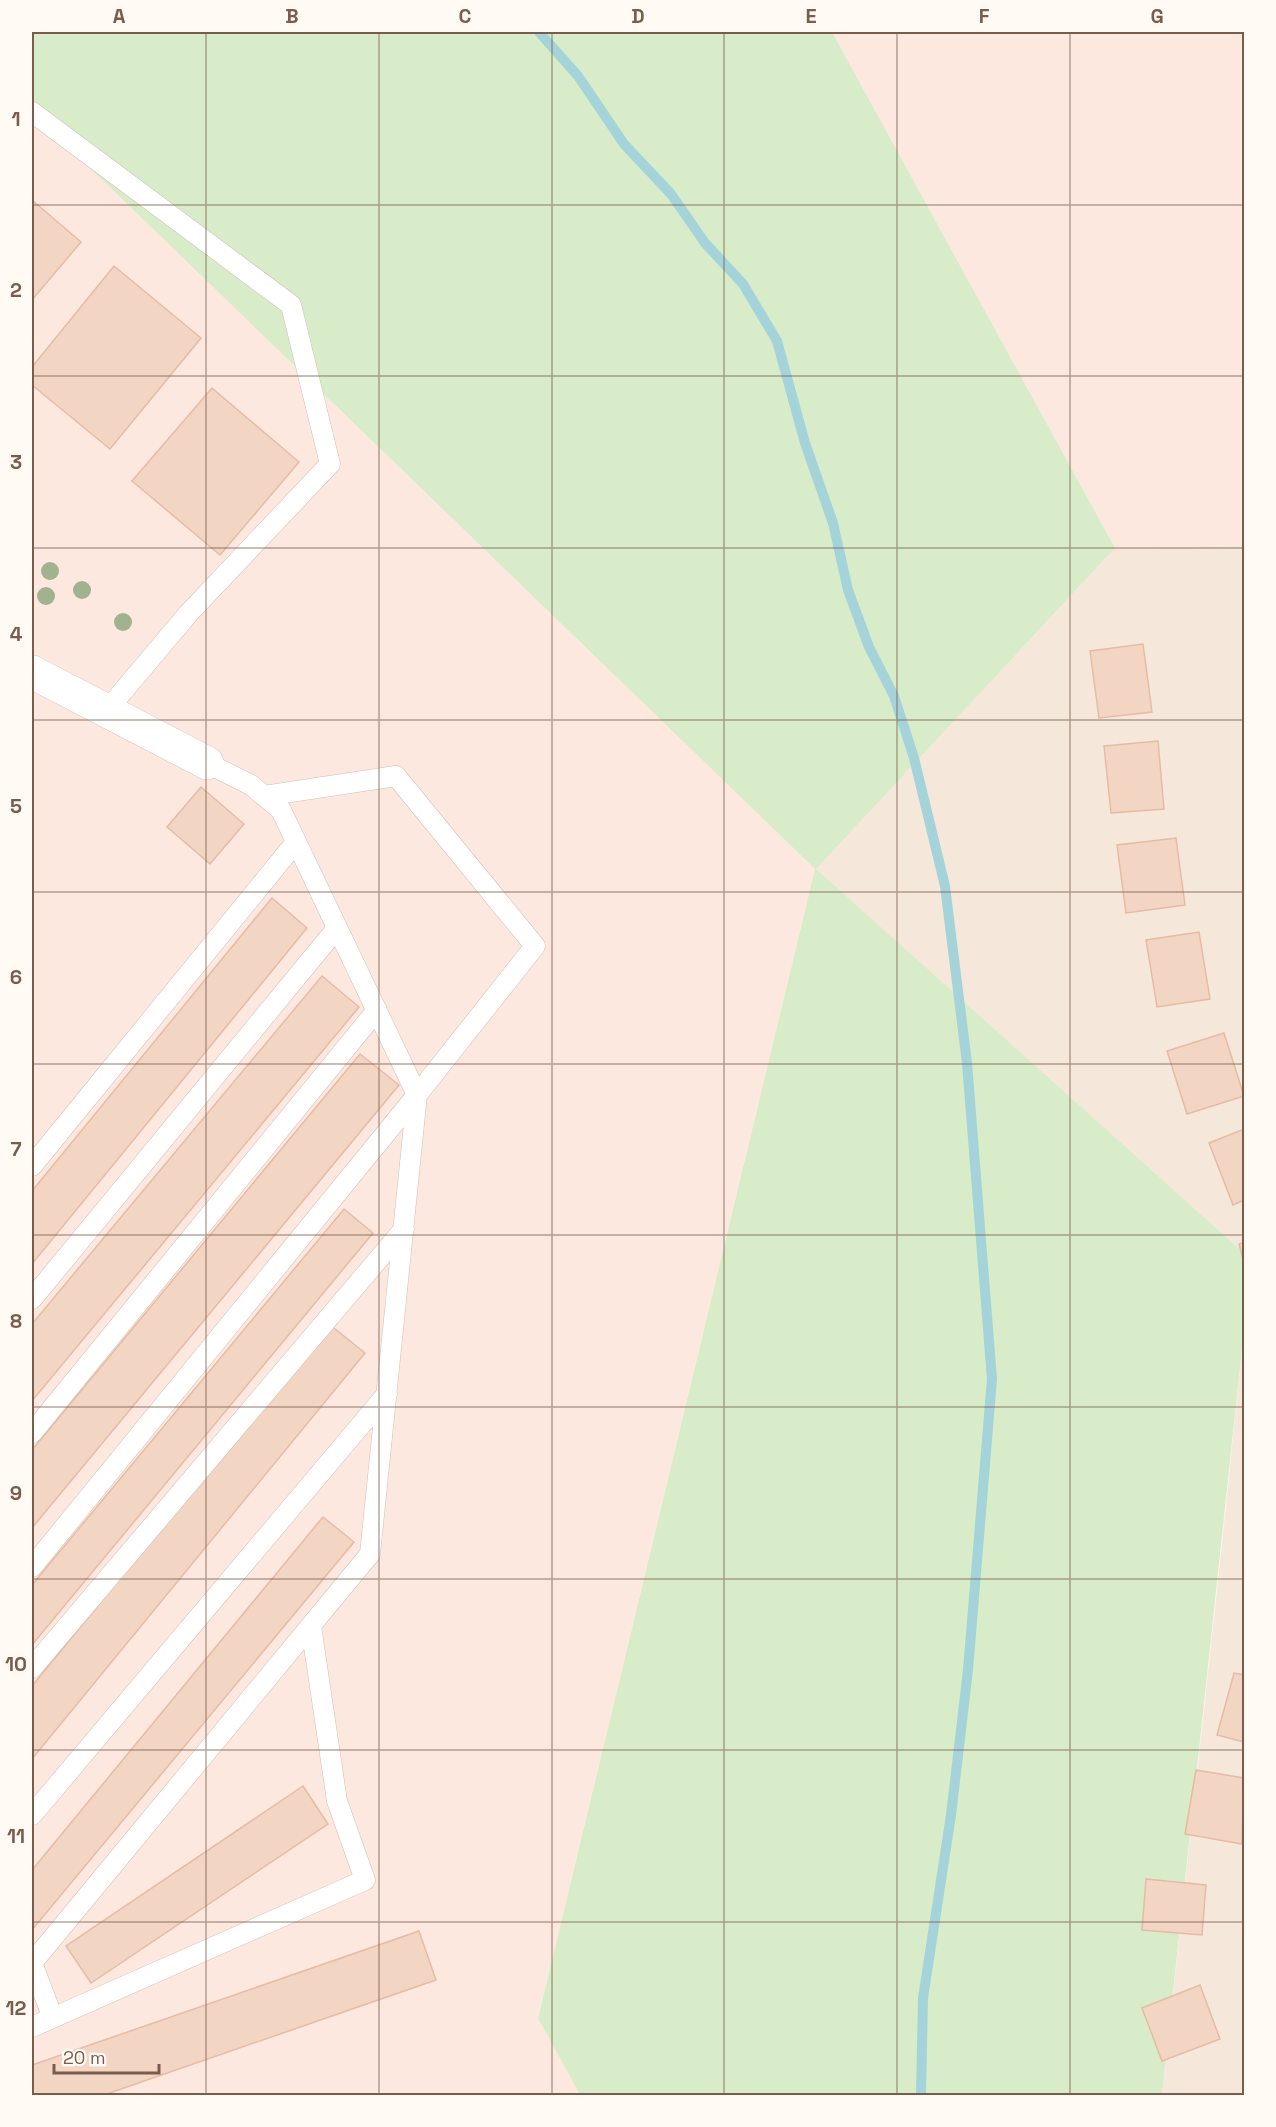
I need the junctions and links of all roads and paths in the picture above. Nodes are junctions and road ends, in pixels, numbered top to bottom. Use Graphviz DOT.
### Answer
graph roads {
  1 [pos="32,112"];
  2 [pos="32,674"];
  3 [pos="108,709"];
  4 [pos="207,763"];
  5 [pos="264,796"];
  6 [pos="296,842"];
  7 [pos="337,928"];
  8 [pos="377,1010"];
  9 [pos="417,1095"];
  10 [pos="32,1166"];
  11 [pos="404,1229"];
  12 [pos="32,1299"];
  13 [pos="387,1394"];
  14 [pos="32,1434"];
  15 [pos="32,1568"];
  16 [pos="311,1626"];
  17 [pos="32,1668"];
  18 [pos="32,1815"];
  19 [pos="32,1963"];
  20 [pos="52,2018"];
  21 [pos="32,2027"];
  1 -- 3 [label="lane"];
  2 -- 3 [label="street"];
  3 -- 4 [label="street"];
  4 -- 5 [label="lane"];
  5 -- 6 [label="lane"];
  5 -- 9 [label="lane"];
  6 -- 7 [label="lane"];
  6 -- 10 [label="lane"];
  7 -- 8 [label="lane"];
  7 -- 12 [label="lane"];
  8 -- 9 [label="lane"];
  8 -- 14 [label="lane"];
  9 -- 11 [label="lane"];
  9 -- 15 [label="lane"];
  11 -- 13 [label="lane"];
  11 -- 17 [label="lane"];
  13 -- 16 [label="lane"];
  13 -- 18 [label="lane"];
  16 -- 19 [label="lane"];
  16 -- 20 [label="lane"];
  19 -- 20 [label="lane"];
  20 -- 21 [label="lane"];
}
